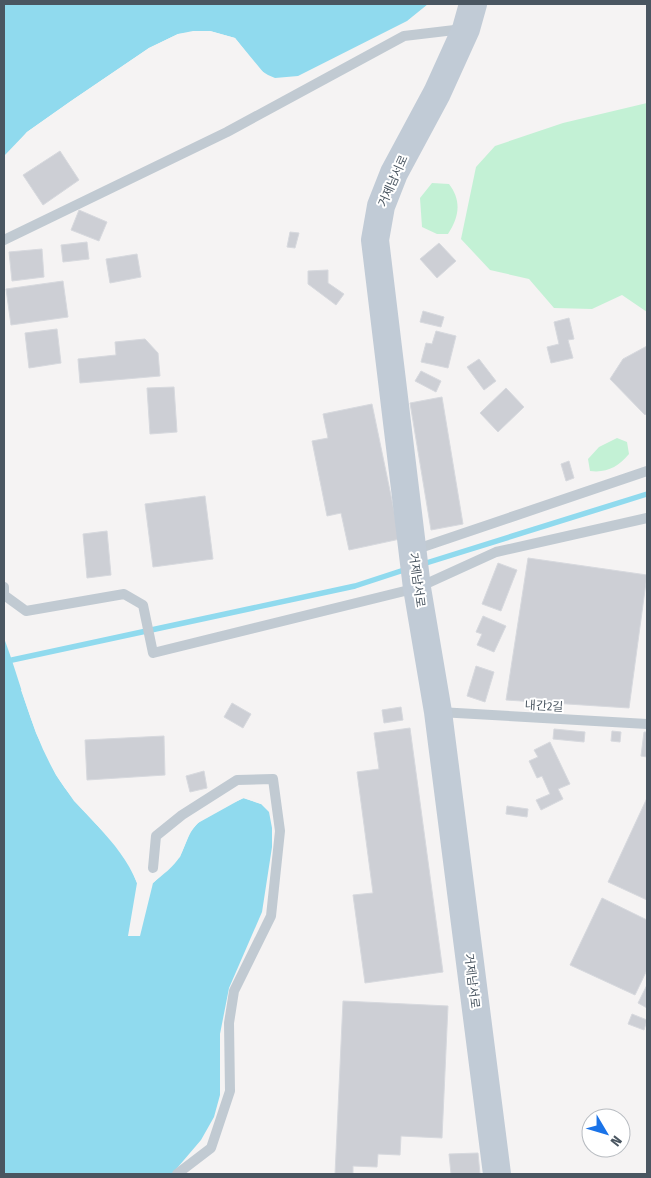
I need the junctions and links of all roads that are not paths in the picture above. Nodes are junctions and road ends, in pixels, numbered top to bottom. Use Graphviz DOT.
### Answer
graph roads {
  1 [pos="470,16"];
  2 [pos="4,240"];
  3 [pos="647,471"];
  4 [pos="647,518"];
  5 [pos="413,550"];
  6 [pos="4,587"];
  7 [pos="417,588"];
  8 [pos="438,712"];
  9 [pos="647,724"];
  10 [pos="153,868"];
  11 [pos="177,1174"];
  12 [pos="496,1174"];
  1 -- 2 [label="lane"];
  1 -- 5 [label="main road, 거제남서로"];
  3 -- 5 [label="lane"];
  4 -- 7 [label="lane"];
  5 -- 7 [label="main road, 거제남서로"];
  6 -- 7 [label="lane"];
  7 -- 8 [label="main road, 거제남서로"];
  8 -- 9 [label="lane, 내간2길"];
  8 -- 12 [label="main road, 거제남서로"];
  10 -- 11 [label="lane"];
}
